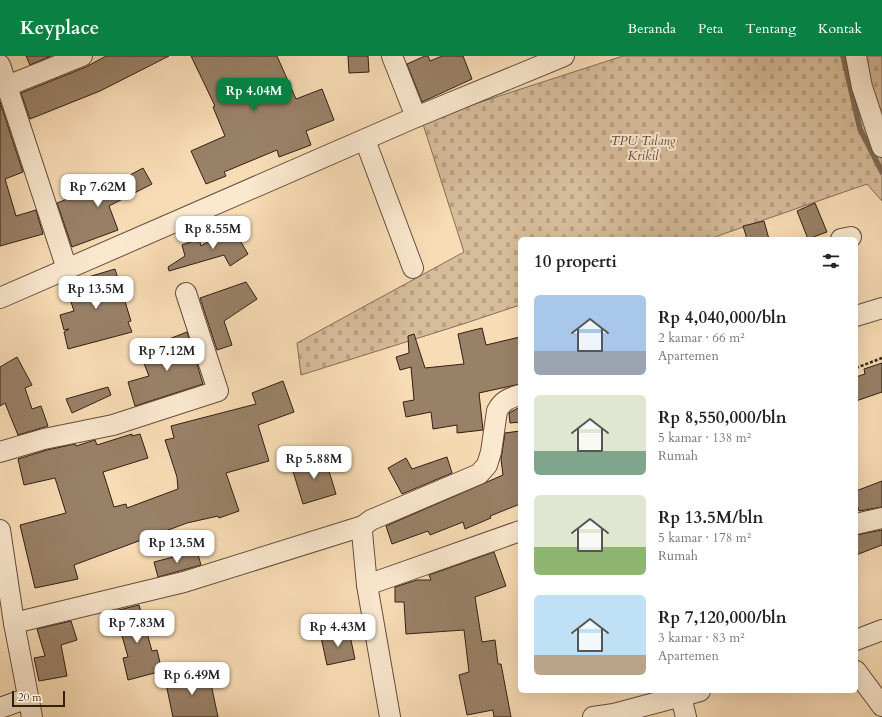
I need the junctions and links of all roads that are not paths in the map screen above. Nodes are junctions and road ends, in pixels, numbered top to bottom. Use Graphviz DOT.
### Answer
graph roads {
  1 [pos="82,56"];
  2 [pos="392,56"];
  3 [pos="564,56"];
  4 [pos="856,56"];
  5 [pos="0,65"];
  6 [pos="7,86"];
  7 [pos="416,117"];
  8 [pos="365,140"];
  9 [pos="882,147"];
  10 [pos="413,268"];
  11 [pos="66,269"];
  12 [pos="186,293"];
  13 [pos="0,298"];
  14 [pos="882,308"];
  15 [pos="858,315"];
  16 [pos="518,396"];
  17 [pos="0,452"];
  18 [pos="882,518"];
  19 [pos="858,524"];
  20 [pos="364,526"];
  21 [pos="518,532"];
  22 [pos="0,533"];
  23 [pos="367,585"];
  24 [pos="14,623"];
  25 [pos="882,630"];
  26 [pos="858,639"];
  27 [pos="858,674"];
  28 [pos="694,693"];
  29 [pos="681,697"];
  30 [pos="28,698"];
  31 [pos="882,706"];
  32 [pos="0,708"];
  33 [pos="32,717"];
  34 [pos="390,717"];
  35 [pos="593,717"];
  36 [pos="686,717"];
  1 -- 6 [label="street"];
  2 -- 7 [label="street"];
  3 -- 7 [label="street"];
  4 -- 9 [label="street"];
  5 -- 6 [label="street"];
  6 -- 11 [label="street"];
  7 -- 8 [label="street"];
  8 -- 10 [label="street"];
  8 -- 11 [label="street"];
  11 -- 13 [label="street"];
  12 -- 17 [label="street"];
  14 -- 15 [label="street"];
  16 -- 20 [label="street"];
  18 -- 19 [label="street"];
  20 -- 23 [label="street"];
  20 -- 24 [label="street"];
  21 -- 23 [label="street"];
  22 -- 24 [label="street"];
  23 -- 34 [label="street"];
  24 -- 30 [label="street"];
  25 -- 26 [label="street"];
  27 -- 31 [label="street"];
  28 -- 29 [label="street"];
  29 -- 35 [label="street"];
  29 -- 36 [label="street"];
  30 -- 32 [label="street"];
  30 -- 33 [label="street"];
}
